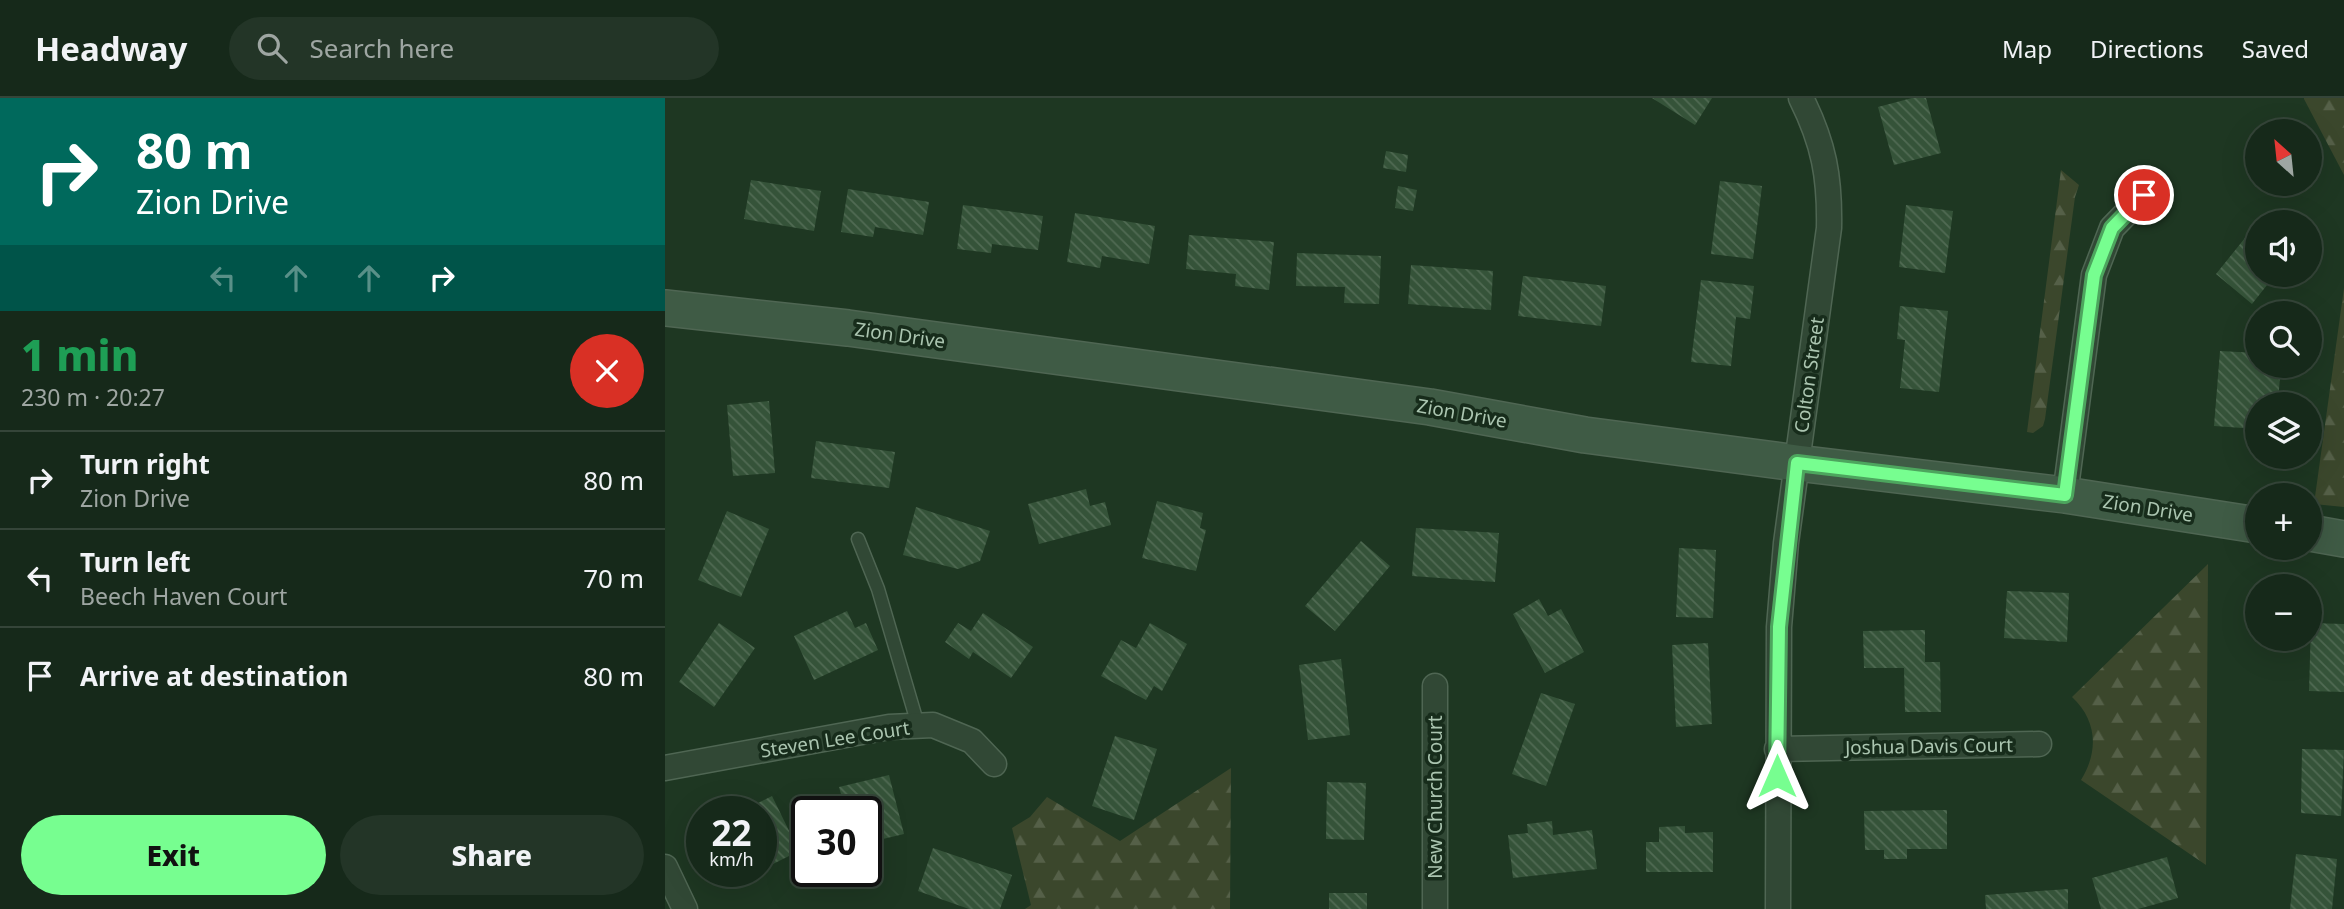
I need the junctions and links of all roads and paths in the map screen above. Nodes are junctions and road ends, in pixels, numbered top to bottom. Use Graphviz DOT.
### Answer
graph roads {
  1 [pos="1801,98"];
  2 [pos="2144,195"];
  3 [pos="665,308"];
  4 [pos="1797,463"];
  5 [pos="2065,495"];
  6 [pos="2245,523"];
  7 [pos="2322,535"];
  8 [pos="858,539"];
  9 [pos="2344,539"];
  10 [pos="1435,686"];
  11 [pos="918,725"];
  12 [pos="2039,744"];
  13 [pos="1777,749"];
  14 [pos="994,764"];
  15 [pos="665,768"];
  16 [pos="665,867"];
  17 [pos="685,909"];
  18 [pos="1435,909"];
  19 [pos="1778,909"];
  1 -- 4 [label="street, Colton Street"];
  2 -- 5 [label="street"];
  3 -- 4 [label="main road, Zion Drive"];
  4 -- 5 [label="main road, Zion Drive"];
  4 -- 13 [label="street, Colton Street"];
  5 -- 6 [label="main road, Zion Drive"];
  7 -- 9 [label="main road"];
  8 -- 11 [label="lane"];
  10 -- 18 [label="street, New Church Court"];
  11 -- 14 [label="street, Steven Lee Court"];
  11 -- 15 [label="street, Steven Lee Court"];
  12 -- 13 [label="street, Joshua Davis Court"];
  13 -- 19 [label="street, Colton Street"];
  16 -- 17 [label="street"];
}
